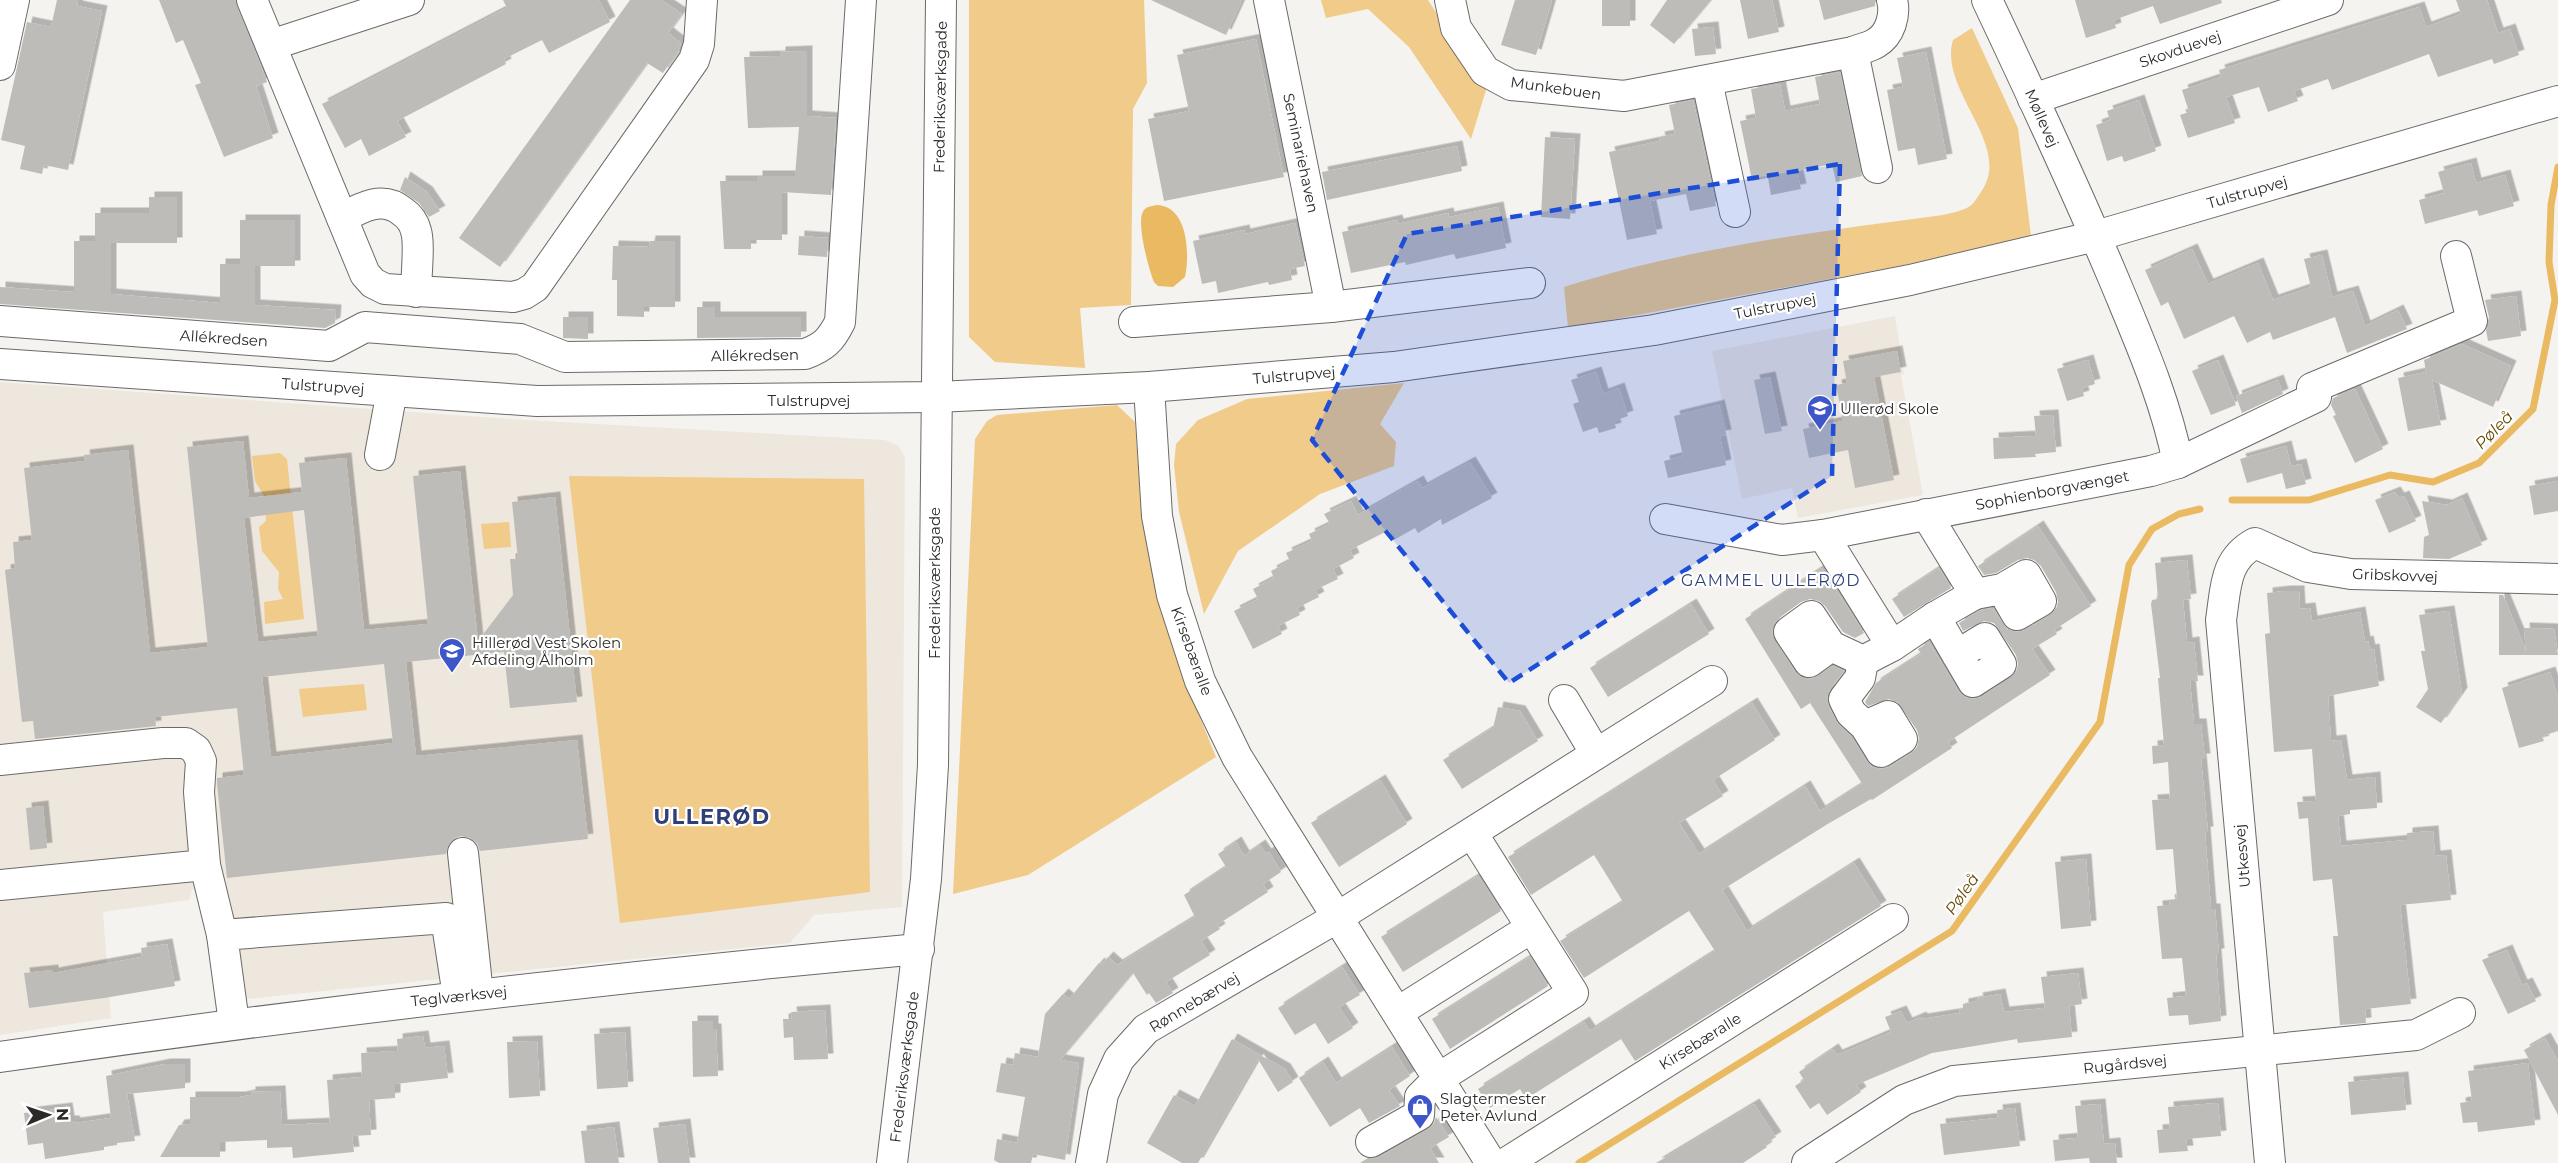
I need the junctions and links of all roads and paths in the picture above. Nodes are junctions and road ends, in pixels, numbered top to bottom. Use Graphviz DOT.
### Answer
graph roads {
  1 [pos="14,0"];
  2 [pos="252,0"];
  3 [pos="410,0"];
  4 [pos="702,0"];
  5 [pos="861,0"];
  6 [pos="941,0"];
  7 [pos="1269,0"];
  8 [pos="1450,0"];
  9 [pos="1892,0"];
  10 [pos="1987,0"];
  11 [pos="2328,0"];
  12 [pos="2257,11"];
  13 [pos="271,45"];
  14 [pos="1853,52"];
  15 [pos="0,65"];
  16 [pos="1707,81"];
  17 [pos="2033,99"];
  18 [pos="2558,101"];
  19 [pos="1877,168"];
  20 [pos="1735,212"];
  21 [pos="342,218"];
  22 [pos="2096,236"];
  23 [pos="2456,256"];
  24 [pos="1530,282"];
  25 [pos="416,292"];
  26 [pos="447,294"];
  27 [pos="1332,307"];
  28 [pos="0,321"];
  29 [pos="1134,322"];
  30 [pos="444,333"];
  31 [pos="0,364"];
  32 [pos="1149,387"];
  33 [pos="392,391"];
  34 [pos="936,397"];
  35 [pos="381,455"];
  36 [pos="2178,463"];
  37 [pos="1926,514"];
  38 [pos="1665,519"];
  39 [pos="1823,535"];
  40 [pos="2240,551"];
  41 [pos="2558,579"];
  42 [pos="1935,617"];
  43 [pos="1831,646"];
  44 [pos="1892,646"];
  45 [pos="1957,655"];
  46 [pos="1863,661"];
  47 [pos="1712,681"];
  48 [pos="1564,700"];
  49 [pos="1865,726"];
  50 [pos="1596,754"];
  51 [pos="0,760"];
  52 [pos="1472,833"];
  53 [pos="463,853"];
  54 [pos="205,865"];
  55 [pos="0,885"];
  56 [pos="1338,917"];
  57 [pos="1893,919"];
  58 [pos="1532,928"];
  59 [pos="222,935"];
  60 [pos="919,949"];
  61 [pos="468,995"];
  62 [pos="1398,1012"];
  63 [pos="2460,1013"];
  64 [pos="234,1023"];
  65 [pos="2259,1050"];
  66 [pos="0,1057"];
  67 [pos="1439,1078"];
  68 [pos="1371,1142"];
  69 [pos="892,1163"];
  70 [pos="1091,1163"];
  71 [pos="1491,1163"];
  72 [pos="1506,1163"];
  73 [pos="1807,1163"];
  74 [pos="2270,1163"];
  1 -- 15 [label="street"];
  2 -- 13 [label="street"];
  3 -- 13 [label="street"];
  4 -- 26 [label="street"];
  5 -- 30 [label="street, Allékredsen"];
  6 -- 34 [label="street, Frederiksværksgade"];
  7 -- 27 [label="street, Seminariehaven"];
  8 -- 16 [label="street, Munkebuen"];
  9 -- 14 [label="street, Munkebuen"];
  10 -- 17 [label="street, Møllevej"];
  11 -- 12 [label="street, Skovduevej"];
  12 -- 17 [label="street, Skovduevej"];
  13 -- 21 [label="street"];
  14 -- 16 [label="street, Munkebuen"];
  14 -- 19 [label="street"];
  16 -- 20 [label="street"];
  17 -- 22 [label="street, Møllevej"];
  18 -- 22 [label="street, Tulstrupvej"];
  21 -- 25 [label="street"];
  21 -- 25 [label="street"];
  22 -- 32 [label="street, Tulstrupvej"];
  22 -- 36 [label="street"];
  23 -- 36 [label="street, Sophienborgvænget"];
  24 -- 27 [label="street"];
  25 -- 26 [label="street"];
  26 -- 30 [label="street"];
  27 -- 29 [label="street"];
  28 -- 30 [label="street, Allékredsen"];
  31 -- 33 [label="street, Tulstrupvej"];
  32 -- 34 [label="street, Tulstrupvej"];
  32 -- 56 [label="street, Kirsebæralle"];
  33 -- 34 [label="street, Tulstrupvej"];
  33 -- 35 [label="street"];
  34 -- 60 [label="street, Frederiksværksgade"];
  36 -- 37 [label="street, Sophienborgvænget"];
  37 -- 39 [label="street, Sophienborgvænget"];
  37 -- 42 [label="street"];
  38 -- 39 [label="street, Sophienborgvænget"];
  39 -- 44 [label="street"];
  40 -- 41 [label="street, Gribskovvej"];
  40 -- 65 [label="street, Utkesvej"];
  42 -- 44 [label="street"];
  42 -- 45 [label="street"];
  43 -- 46 [label="street"];
  44 -- 46 [label="street"];
  46 -- 49 [label="street"];
  47 -- 50 [label="street"];
  48 -- 50 [label="street"];
  50 -- 52 [label="street"];
  51 -- 54 [label="street"];
  52 -- 56 [label="street"];
  52 -- 58 [label="street"];
  53 -- 61 [label="street"];
  54 -- 55 [label="street"];
  54 -- 59 [label="street"];
  56 -- 62 [label="street, Kirsebæralle"];
  56 -- 70 [label="street, Rønnebærvej"];
  57 -- 72 [label="street, Kirsebæralle"];
  58 -- 62 [label="street"];
  58 -- 67 [label="street"];
  59 -- 61 [label="street"];
  59 -- 64 [label="street"];
  60 -- 61 [label="street, Teglværksvej"];
  60 -- 69 [label="street, Frederiksværksgade"];
  61 -- 64 [label="street, Teglværksvej"];
  62 -- 67 [label="street, Kirsebæralle"];
  63 -- 65 [label="street, Rugårdsvej"];
  64 -- 66 [label="street, Teglværksvej"];
  65 -- 73 [label="street, Rugårdsvej"];
  65 -- 74 [label="street, Utkesvej"];
  67 -- 68 [label="street"];
  67 -- 71 [label="street, Kirsebæralle"];
}
